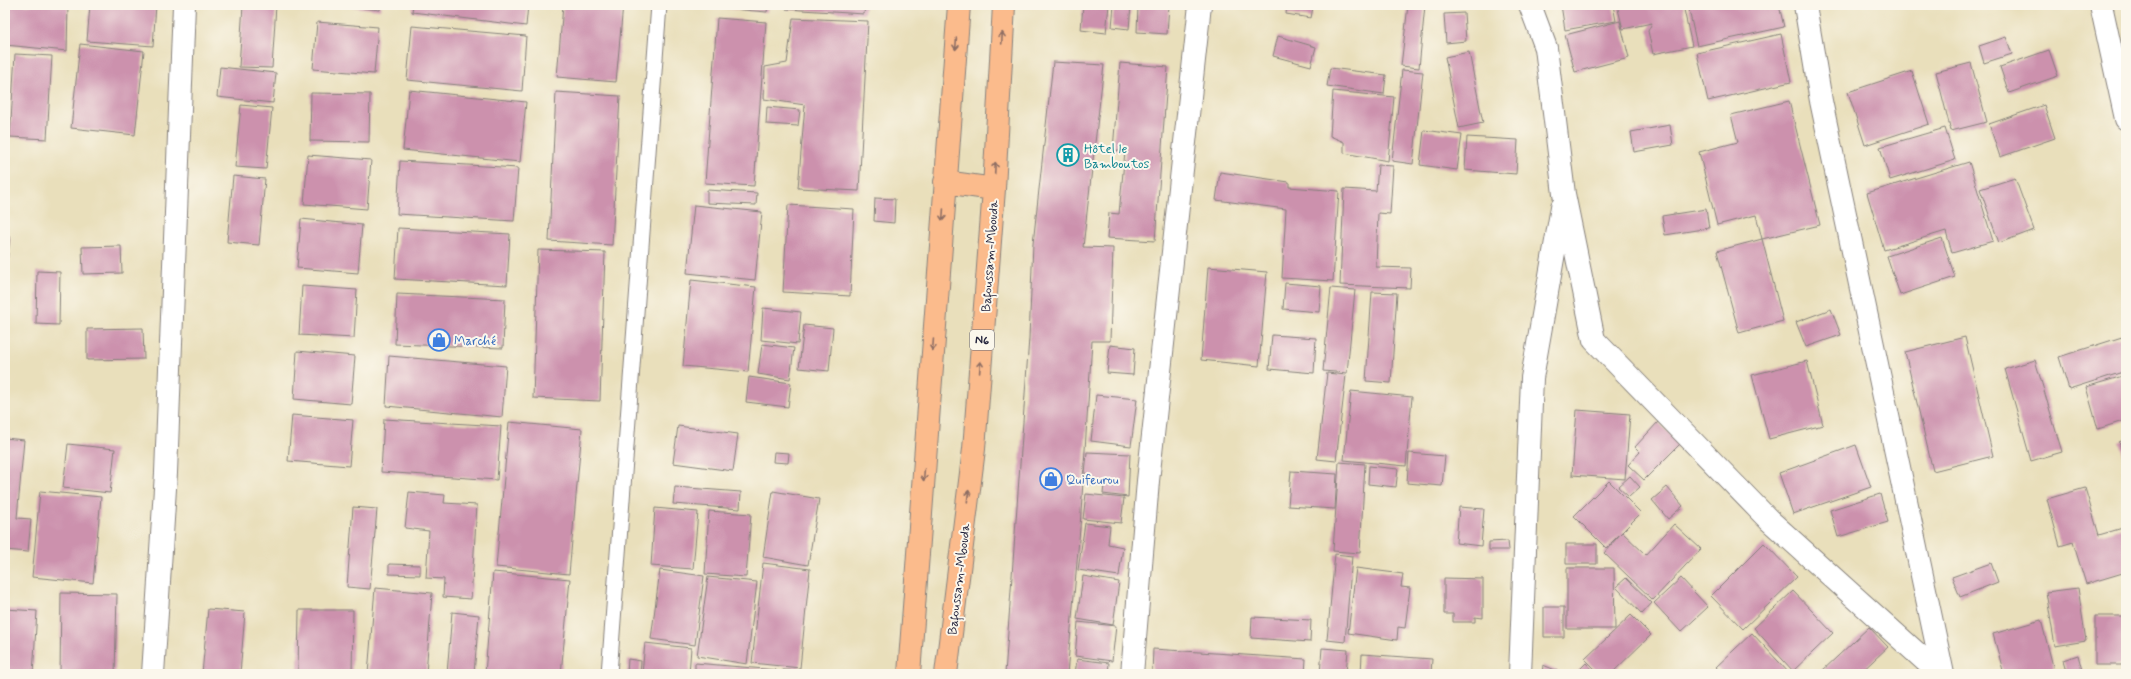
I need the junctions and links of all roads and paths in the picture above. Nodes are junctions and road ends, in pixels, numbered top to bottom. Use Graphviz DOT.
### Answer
graph roads {
  1 [pos="184,5"];
  2 [pos="659,5"];
  3 [pos="959,5"];
  4 [pos="1004,5"];
  5 [pos="1200,5"];
  6 [pos="1530,5"];
  7 [pos="1805,5"];
  8 [pos="2101,5"];
  9 [pos="2126,119"];
  10 [pos="945,182"];
  11 [pos="994,189"];
  12 [pos="1564,194"];
  13 [pos="153,674"];
  14 [pos="609,674"];
  15 [pos="909,674"];
  16 [pos="946,674"];
  17 [pos="1132,674"];
  18 [pos="1520,674"];
  19 [pos="1942,674"];
  1 -- 13 [label="street"];
  2 -- 14 [label="lane"];
  3 -- 10 [label="highway, one-way"];
  11 -- 4 [label="highway, Bafoussam-Mbouda / N6, one-way"];
  5 -- 17 [label="street"];
  6 -- 12 [label="street"];
  7 -- 19 [label="street"];
  8 -- 9 [label="street"];
  10 -- 11 [label="highway"];
  10 -- 15 [label="highway, one-way"];
  16 -- 11 [label="highway, Bafoussam-Mbouda / N6, one-way"];
  12 -- 18 [label="street"];
  12 -- 19 [label="street"];
}
